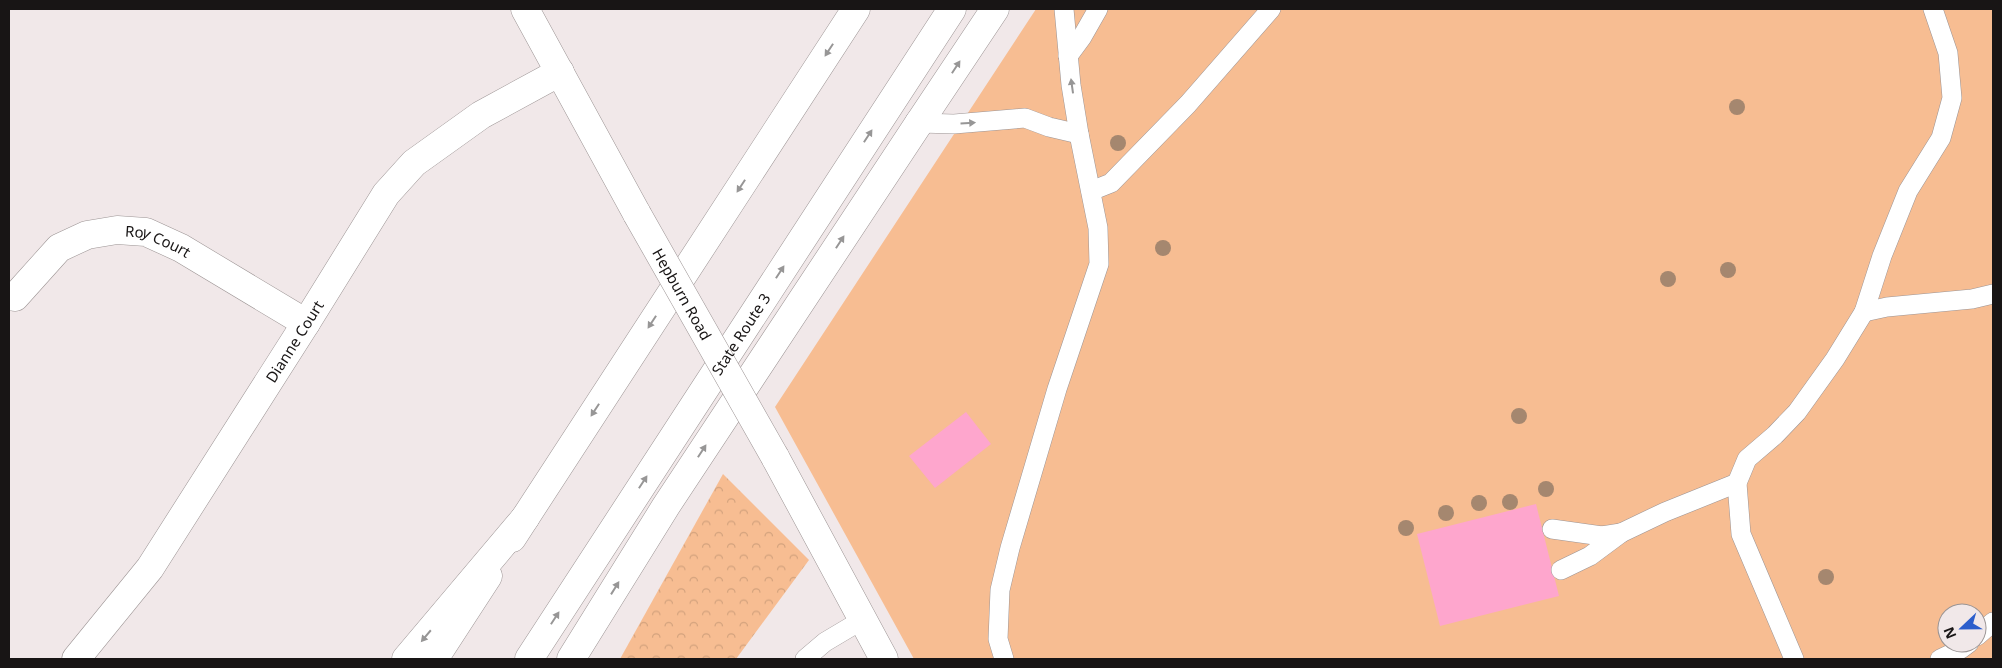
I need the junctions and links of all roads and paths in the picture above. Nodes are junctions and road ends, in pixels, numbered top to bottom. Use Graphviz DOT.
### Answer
graph roads {
  1 [pos="525,9"];
  2 [pos="856,9"];
  3 [pos="952,9"];
  4 [pos="995,9"];
  5 [pos="1064,9"];
  6 [pos="1098,9"];
  7 [pos="1271,9"];
  8 [pos="1933,9"];
  9 [pos="1068,56"];
  10 [pos="560,72"];
  11 [pos="919,123"];
  12 [pos="1079,134"];
  13 [pos="1092,191"];
  14 [pos="1993,294"];
  15 [pos="15,298"];
  16 [pos="1864,312"];
  17 [pos="306,323"];
  18 [pos="1737,483"];
  19 [pos="525,518"];
  20 [pos="1552,530"];
  21 [pos="1621,533"];
  22 [pos="1562,570"];
  23 [pos="862,620"];
  24 [pos="1954,653"];
  25 [pos="76,659"];
  26 [pos="406,659"];
  27 [pos="434,659"];
  28 [pos="529,659"];
  29 [pos="571,659"];
  30 [pos="805,659"];
  31 [pos="884,659"];
  32 [pos="1004,659"];
  33 [pos="1794,659"];
  34 [pos="1940,659"];
  1 -- 10 [label="main road, Hepburn Road"];
  2 -- 19 [label="main road, one-way"];
  28 -- 3 [label="main road, State Route 3, one-way"];
  11 -- 4 [label="main road, one-way"];
  5 -- 9 [label="lane"];
  6 -- 9 [label="lane"];
  7 -- 13 [label="lane"];
  8 -- 16 [label="lane"];
  12 -- 9 [label="lane, one-way"];
  10 -- 17 [label="main road, Dianne Court"];
  10 -- 23 [label="main road, Hepburn Road, bridge"];
  11 -- 12 [label="lane, one-way"];
  29 -- 11 [label="main road, one-way"];
  12 -- 13 [label="lane"];
  13 -- 32 [label="lane"];
  14 -- 16 [label="lane"];
  15 -- 17 [label="main road, Roy Court"];
  16 -- 18 [label="lane"];
  17 -- 25 [label="main road, Dianne Court"];
  18 -- 21 [label="lane"];
  18 -- 33 [label="lane"];
  19 -- 26 [label="main road, one-way"];
  19 -- 27 [label="main road"];
  20 -- 21 [label="lane"];
  21 -- 22 [label="lane"];
  23 -- 30 [label="lane"];
  23 -- 31 [label="main road, Hepburn Road"];
  24 -- 34 [label="lane"];
}
